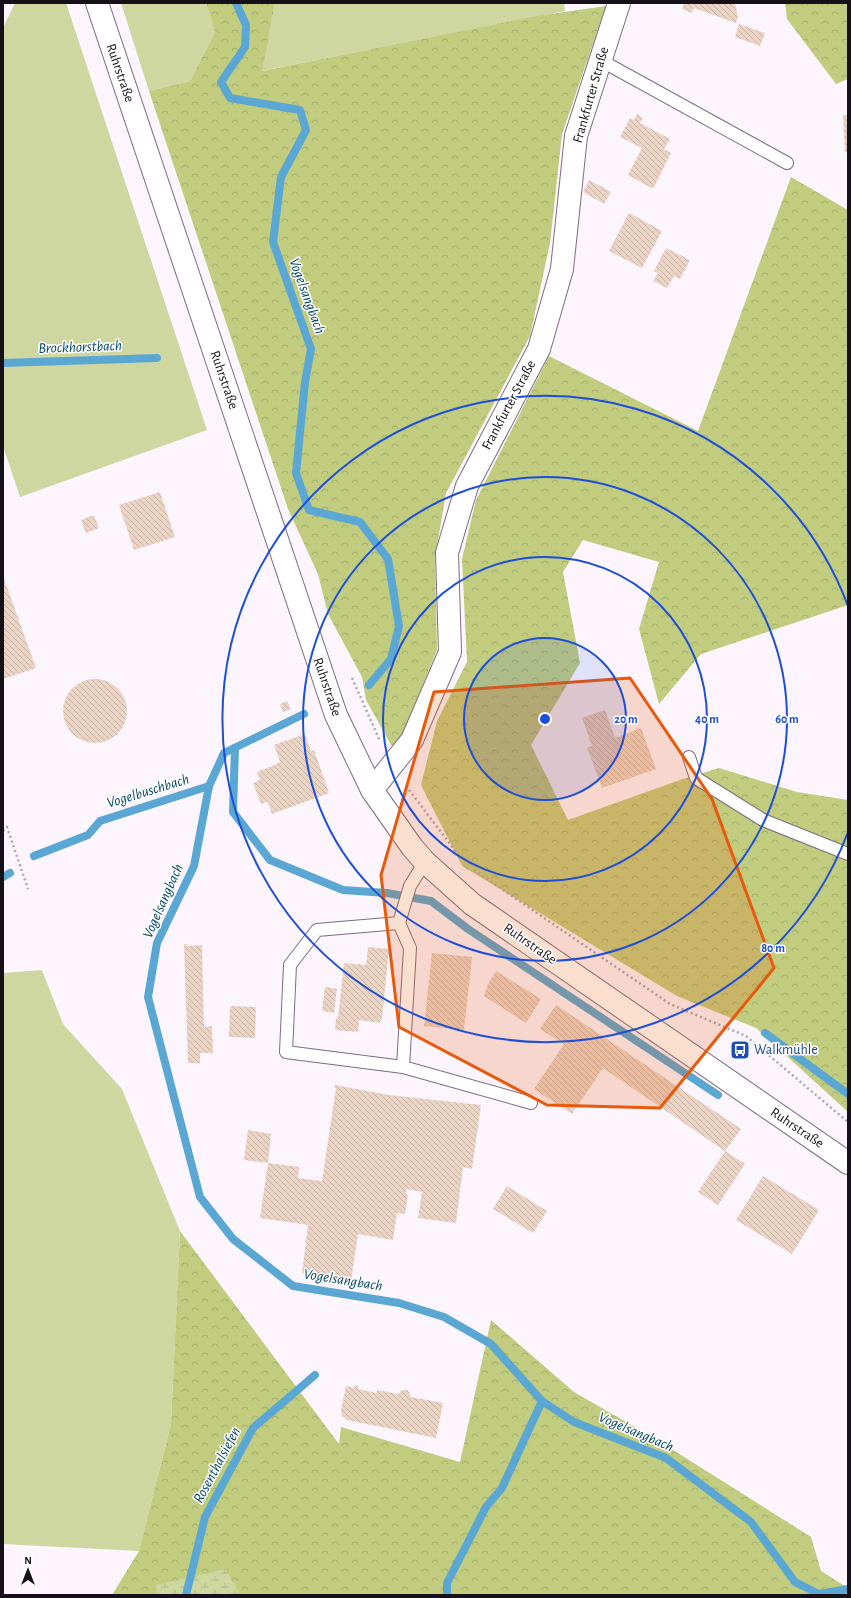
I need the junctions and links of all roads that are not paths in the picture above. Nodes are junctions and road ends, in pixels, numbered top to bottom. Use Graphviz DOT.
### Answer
graph roads {
  1 [pos="97,3"];
  2 [pos="619,3"];
  3 [pos="600,60"];
  4 [pos="787,163"];
  5 [pos="688,757"];
  6 [pos="372,790"];
  7 [pos="848,854"];
  8 [pos="425,862"];
  9 [pos="399,923"];
  10 [pos="403,1067"];
  11 [pos="530,1102"];
  12 [pos="848,1163"];
  1 -- 6 [label="main road, Ruhrstraße"];
  2 -- 3 [label="main road, Frankfurter Straße"];
  3 -- 4 [label="lane"];
  3 -- 6 [label="main road, Frankfurter Straße"];
  5 -- 7 [label="lane"];
  6 -- 8 [label="main road, Ruhrstraße"];
  8 -- 9 [label="lane"];
  8 -- 12 [label="main road, Ruhrstraße"];
  9 -- 10 [label="lane"];
  9 -- 10 [label="lane"];
  10 -- 11 [label="lane"];
}
